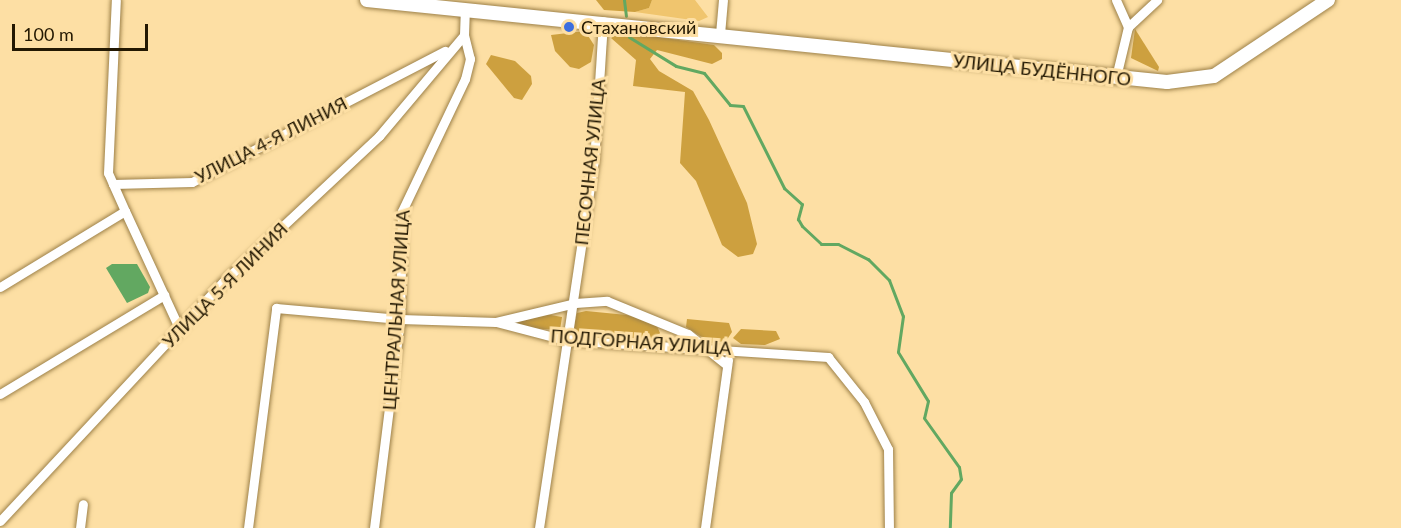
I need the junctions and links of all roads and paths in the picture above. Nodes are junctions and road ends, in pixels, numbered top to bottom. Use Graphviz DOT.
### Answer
graph roads {
  1 [pos="116,0"];
  2 [pos="367,0"];
  3 [pos="723,0"];
  4 [pos="1116,0"];
  5 [pos="1157,0"];
  6 [pos="1328,0"];
  7 [pos="465,9"];
  8 [pos="603,21"];
  9 [pos="1128,27"];
  10 [pos="726,34"];
  11 [pos="464,35"];
  12 [pos="450,48"];
  13 [pos="1116,77"];
  14 [pos="113,184"];
  15 [pos="125,211"];
  16 [pos="0,287"];
  17 [pos="164,295"];
  18 [pos="575,303"];
  19 [pos="400,319"];
  20 [pos="496,322"];
  21 [pos="180,330"];
  22 [pos="565,340"];
  23 [pos="710,349"];
  24 [pos="730,349"];
  25 [pos="727,365"];
  26 [pos="0,394"];
  27 [pos="83,504"];
  28 [pos="2,517"];
  29 [pos="80,528"];
  30 [pos="248,528"];
  31 [pos="374,528"];
  32 [pos="539,528"];
  33 [pos="705,528"];
  34 [pos="889,528"];
  1 -- 14 [label="street"];
  2 -- 7 [label="main road, УЛИЦА БУДЁННОГО"];
  3 -- 10 [label="street"];
  4 -- 9 [label="street"];
  5 -- 9 [label="street"];
  6 -- 13 [label="main road, УЛИЦА БУДЁННОГО"];
  7 -- 8 [label="main road, УЛИЦА БУДЁННОГО"];
  7 -- 11 [label="street, ЦЕНТРАЛЬНАЯ УЛИЦА"];
  8 -- 10 [label="main road, УЛИЦА БУДЁННОГО"];
  8 -- 18 [label="street, ПЕСОЧНАЯ УЛИЦА"];
  9 -- 13 [label="street"];
  10 -- 13 [label="main road, УЛИЦА БУДЁННОГО"];
  11 -- 12 [label="street"];
  11 -- 19 [label="street, ЦЕНТРАЛЬНАЯ УЛИЦА"];
  12 -- 14 [label="street, УЛИЦА 4-Я ЛИНИЯ"];
  12 -- 21 [label="street, УЛИЦА 5-Я ЛИНИЯ"];
  14 -- 15 [label="street"];
  15 -- 16 [label="street"];
  15 -- 17 [label="street"];
  17 -- 21 [label="street"];
  17 -- 26 [label="street"];
  18 -- 20 [label="street"];
  18 -- 22 [label="street, ПЕСОЧНАЯ УЛИЦА"];
  18 -- 23 [label="street"];
  19 -- 20 [label="street, ПОДГОРНАЯ УЛИЦА"];
  19 -- 30 [label="street, ПОДГОРНАЯ УЛИЦА"];
  19 -- 31 [label="street, ЦЕНТРАЛЬНАЯ УЛИЦА"];
  20 -- 22 [label="street, ПОДГОРНАЯ УЛИЦА"];
  21 -- 28 [label="street, УЛИЦА 5-Я ЛИНИЯ"];
  22 -- 23 [label="street, ПОДГОРНАЯ УЛИЦА"];
  22 -- 32 [label="street"];
  23 -- 24 [label="street, ПОДГОРНАЯ УЛИЦА"];
  23 -- 25 [label="street"];
  24 -- 25 [label="street"];
  24 -- 34 [label="street, ПОДГОРНАЯ УЛИЦА"];
  25 -- 33 [label="street"];
  27 -- 29 [label="street"];
}
